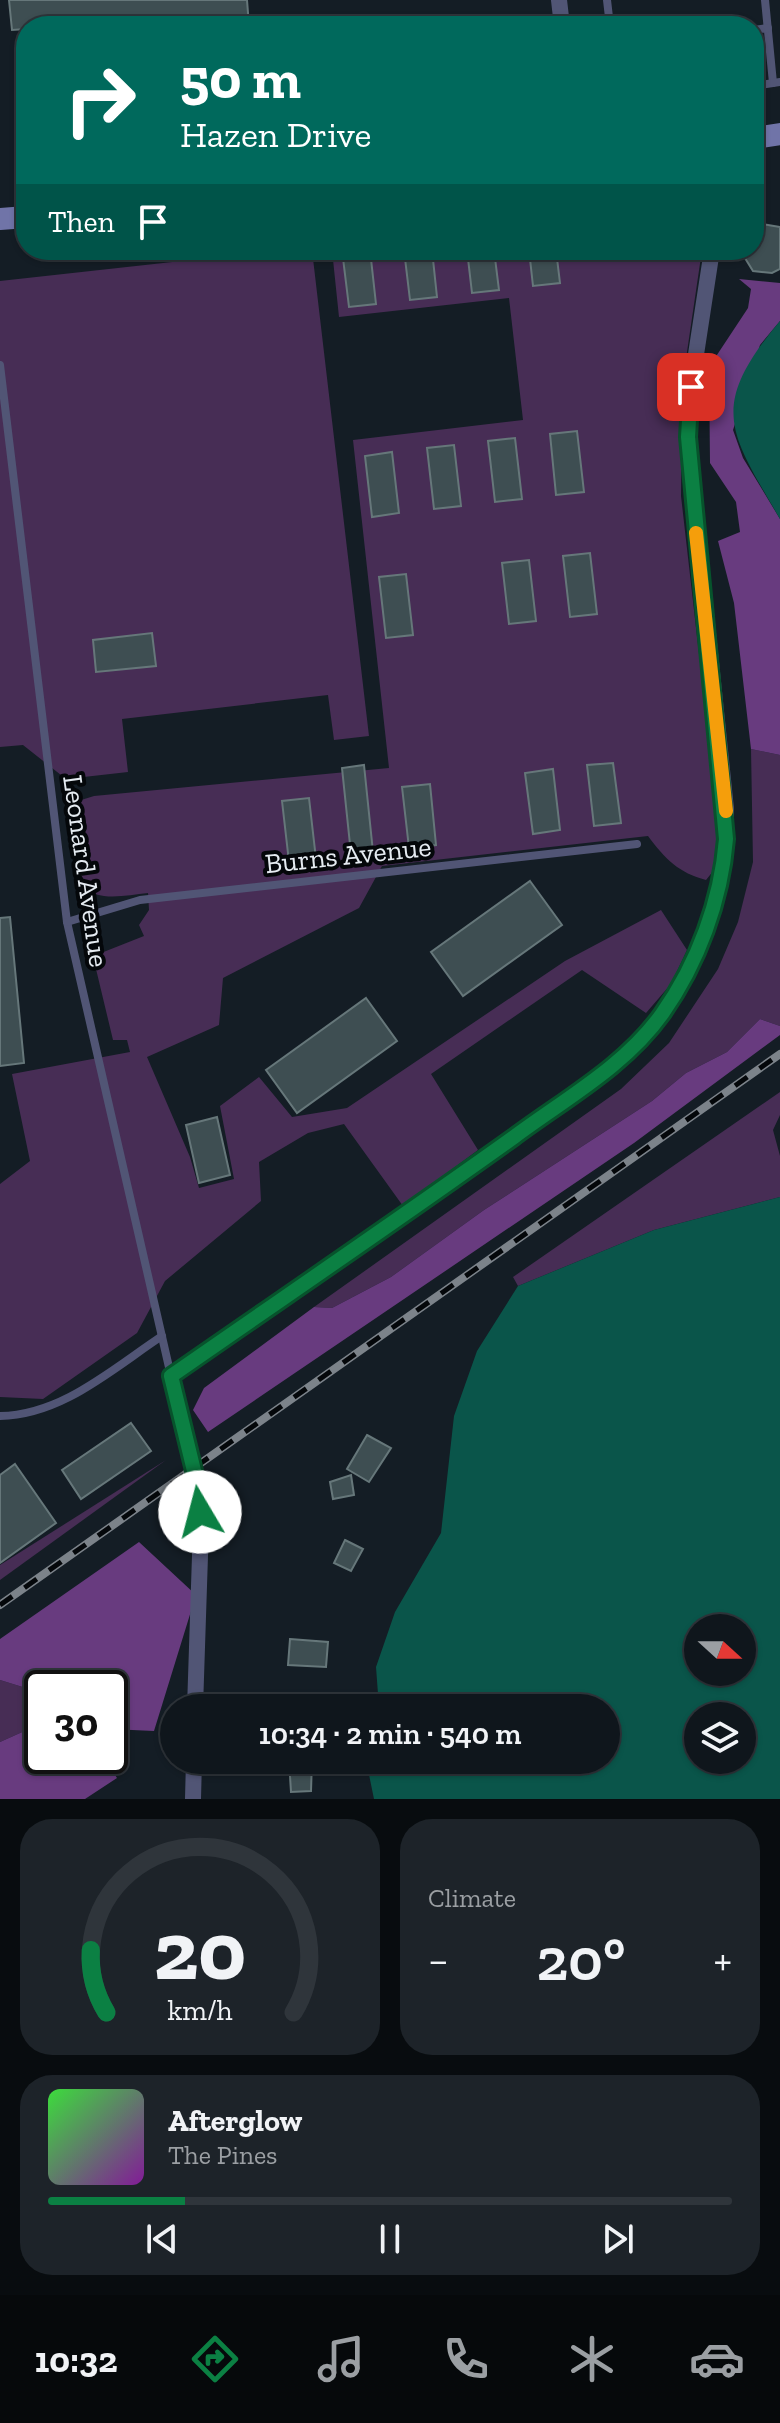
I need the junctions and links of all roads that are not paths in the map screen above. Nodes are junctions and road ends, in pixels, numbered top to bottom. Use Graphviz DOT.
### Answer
graph roads {
  1 [pos="765,0"];
  2 [pos="768,28"];
  3 [pos="764,29"];
  4 [pos="776,83"];
  5 [pos="710,260"];
  6 [pos="0,365"];
  7 [pos="0,373"];
  8 [pos="637,844"];
  9 [pos="67,922"];
  10 [pos="162,1336"];
  11 [pos="171,1376"];
  12 [pos="0,1416"];
  13 [pos="195,1694"];
  14 [pos="194,1774"];
  15 [pos="193,1799"];
  1 -- 2 [label="lane"];
  2 -- 3 [label="lane"];
  2 -- 4 [label="lane"];
  5 -- 11 [label="street"];
  6 -- 7 [label="lane, Leonard Avenue"];
  7 -- 9 [label="lane, Leonard Avenue"];
  8 -- 9 [label="lane, Burns Avenue"];
  9 -- 10 [label="lane, Leonard Avenue"];
  10 -- 11 [label="lane, Leonard Avenue"];
  10 -- 12 [label="lane"];
  11 -- 13 [label="street"];
  14 -- 15 [label="street"];
}
